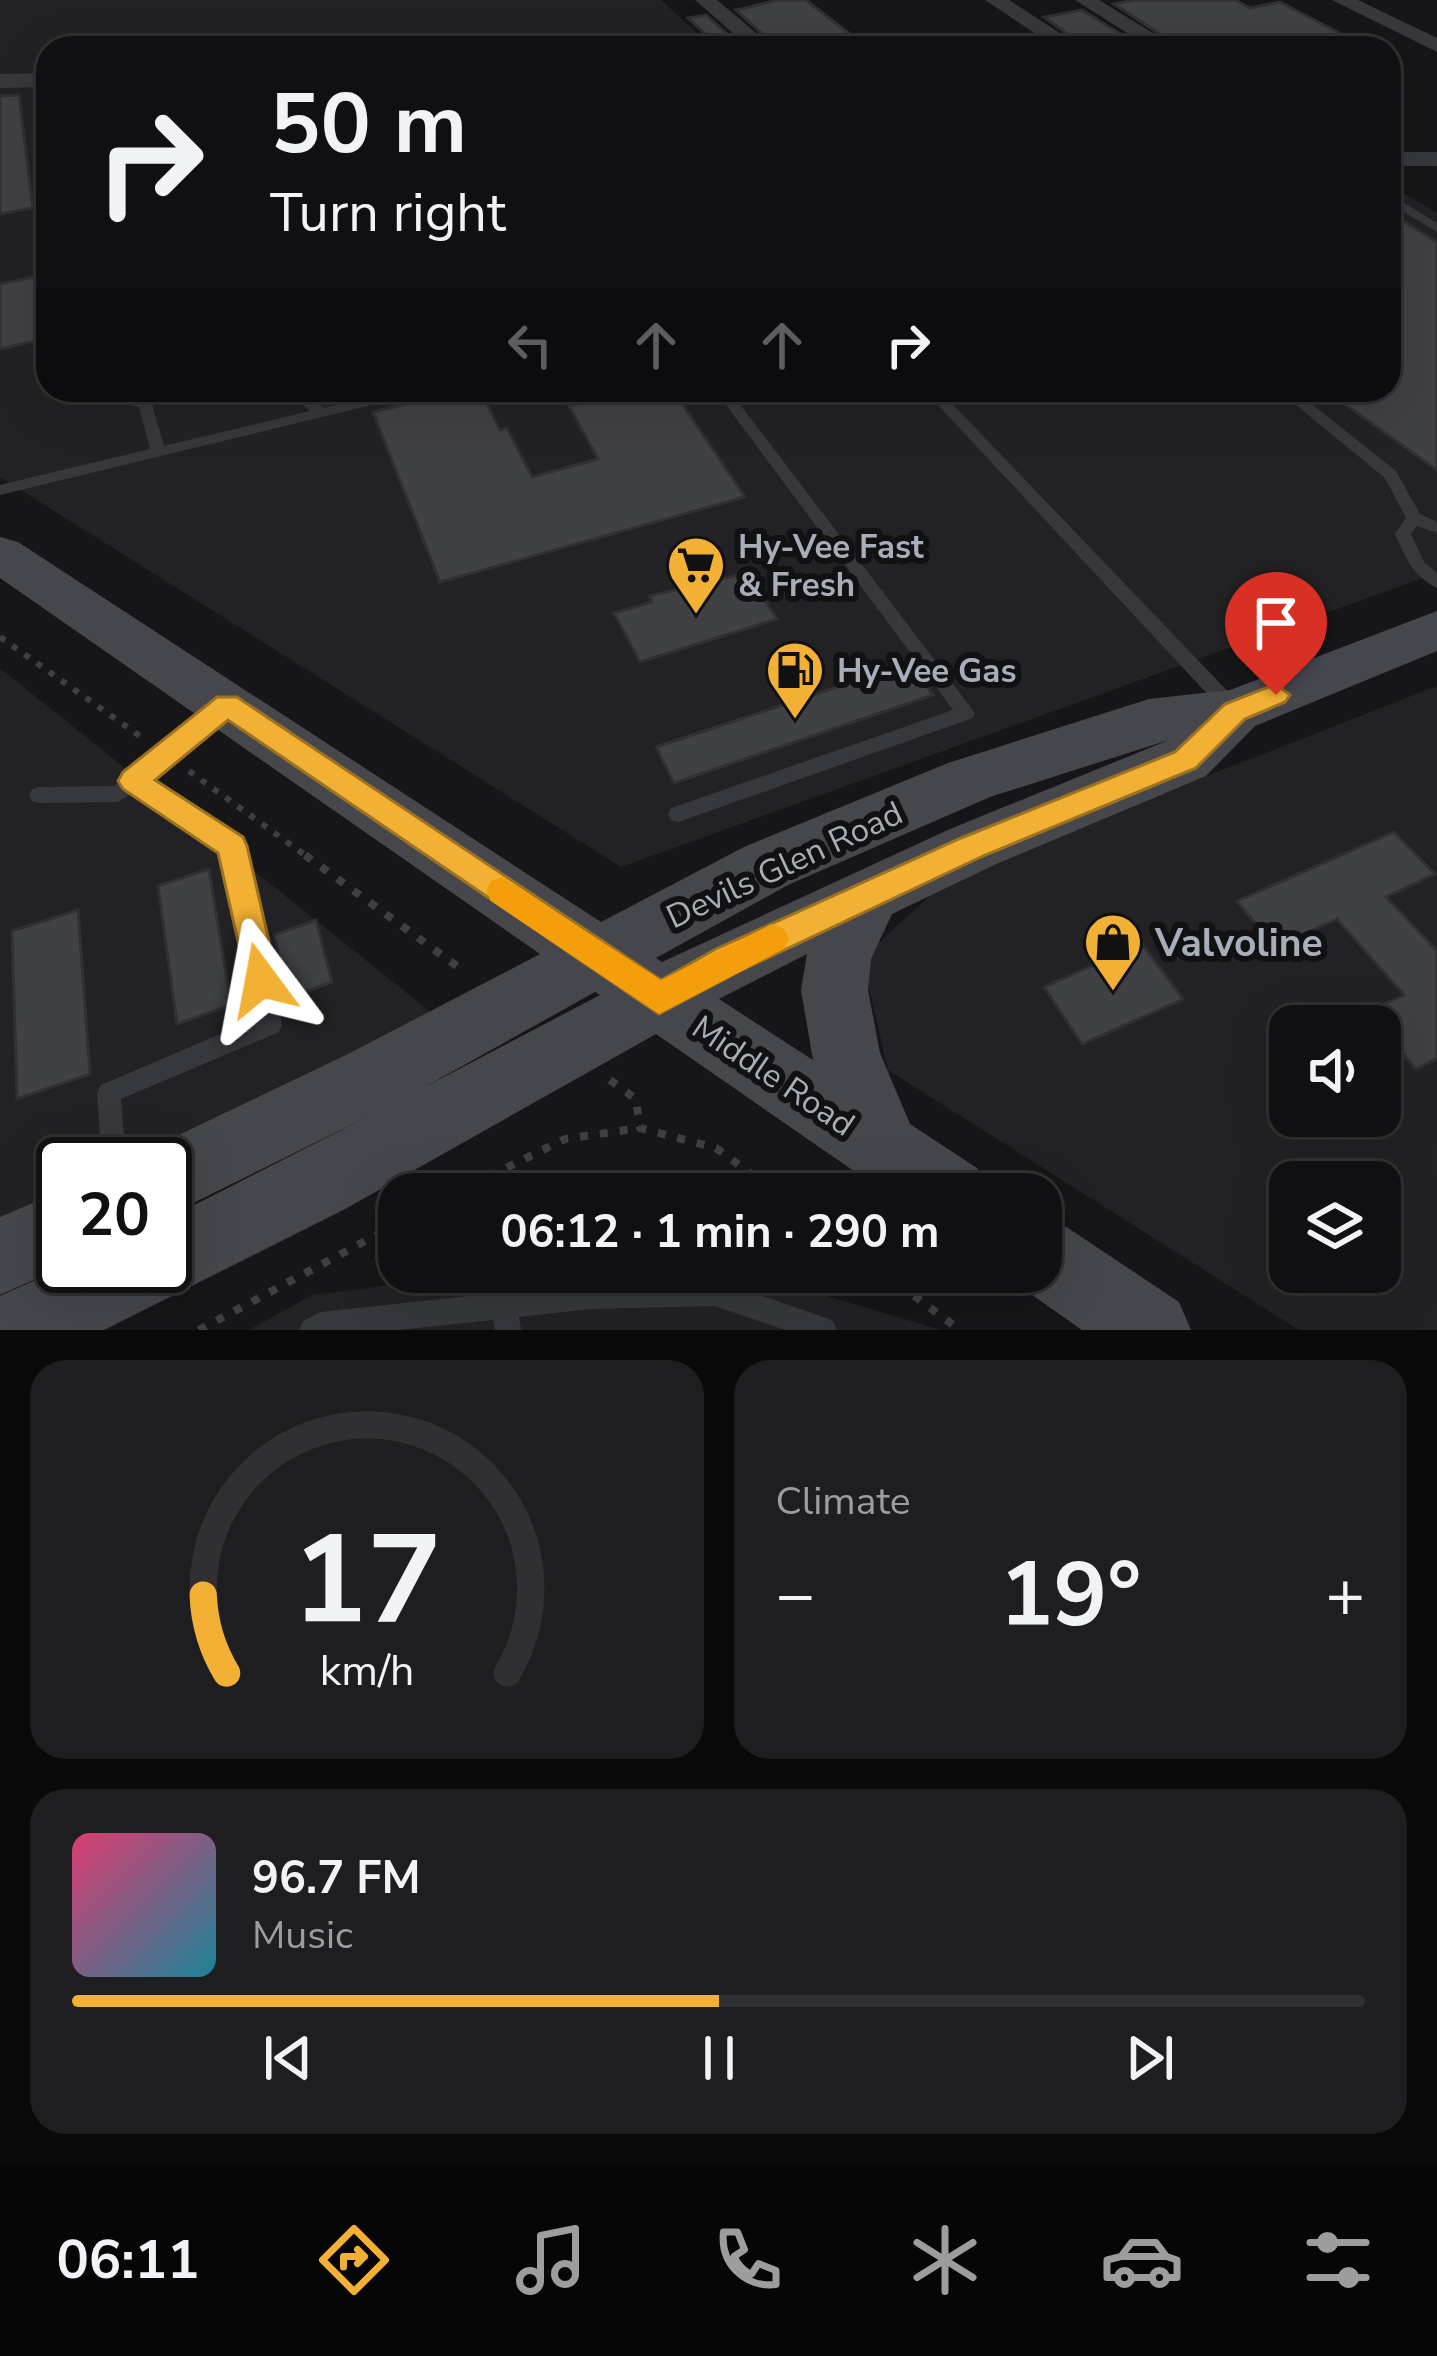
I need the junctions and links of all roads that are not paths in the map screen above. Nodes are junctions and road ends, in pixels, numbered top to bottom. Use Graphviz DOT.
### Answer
graph roads {
  1 [pos="705,0"];
  2 [pos="994,0"];
  3 [pos="1085,0"];
  4 [pos="1342,0"];
  5 [pos="748,36"];
  6 [pos="1052,36"];
  7 [pos="1146,36"];
  8 [pos="1437,46"];
  9 [pos="36,80"];
  10 [pos="0,81"];
  11 [pos="1401,159"];
  12 [pos="1437,159"];
  13 [pos="1401,206"];
  14 [pos="1437,228"];
  15 [pos="137,402"];
  16 [pos="309,402"];
  17 [pos="367,402"];
  18 [pos="731,402"];
  19 [pos="943,402"];
  20 [pos="1300,402"];
  21 [pos="321,413"];
  22 [pos="158,452"];
  23 [pos="0,490"];
  24 [pos="1414,518"];
  25 [pos="1437,528"];
  26 [pos="0,554"];
  27 [pos="1437,582"];
  28 [pos="1437,631"];
  29 [pos="227,705"];
  30 [pos="1235,711"];
  31 [pos="133,781"];
  32 [pos="40,795"];
  33 [pos="678,814"];
  34 [pos="869,896"];
  35 [pos="598,956"];
  36 [pos="659,998"];
  37 [pos="112,1137"];
  38 [pos="884,1149"];
  39 [pos="192,1166"];
  40 [pos="920,1173"];
  41 [pos="36,1240"];
  42 [pos="192,1243"];
  43 [pos="0,1256"];
  44 [pos="1062,1269"];
  45 [pos="90,1293"];
  46 [pos="505,1318"];
  47 [pos="16,1330"];
  48 [pos="313,1330"];
  49 [pos="824,1330"];
  50 [pos="1151,1330"];
  1 -- 5 [label="street"];
  2 -- 6 [label="street"];
  3 -- 7 [label="street"];
  4 -- 8 [label="street"];
  9 -- 10 [label="street"];
  11 -- 12 [label="street"];
  13 -- 14 [label="lane"];
  15 -- 22 [label="lane"];
  16 -- 21 [label="lane"];
  17 -- 21 [label="lane"];
  18 -- 33 [label="lane"];
  19 -- 30 [label="lane"];
  20 -- 24 [label="lane"];
  21 -- 22 [label="lane"];
  22 -- 23 [label="lane"];
  24 -- 25 [label="lane"];
  24 -- 27 [label="lane"];
  26 -- 29 [label="main road, Middle Road"];
  28 -- 30 [label="main road, Devils Glen Road"];
  29 -- 31 [label="lane"];
  29 -- 35 [label="main road, Middle Road"];
  30 -- 34 [label="main road, Devils Glen Road"];
  30 -- 35 [label="main road, Devils Glen Road"];
  31 -- 32 [label="lane"];
  31 -- 37 [label="lane"];
  34 -- 36 [label="main road, Devils Glen Road"];
  34 -- 38 [label="main road"];
  35 -- 36 [label="main road, Middle Road"];
  35 -- 39 [label="main road, Devils Glen Road"];
  36 -- 38 [label="main road, Middle Road"];
  36 -- 42 [label="main road, Devils Glen Road"];
  38 -- 40 [label="main road, Middle Road"];
  41 -- 43 [label="main road"];
  44 -- 50 [label="main road"];
  45 -- 47 [label="main road, Devils Glen Road"];
  46 -- 48 [label="lane"];
  46 -- 49 [label="lane"];
}
